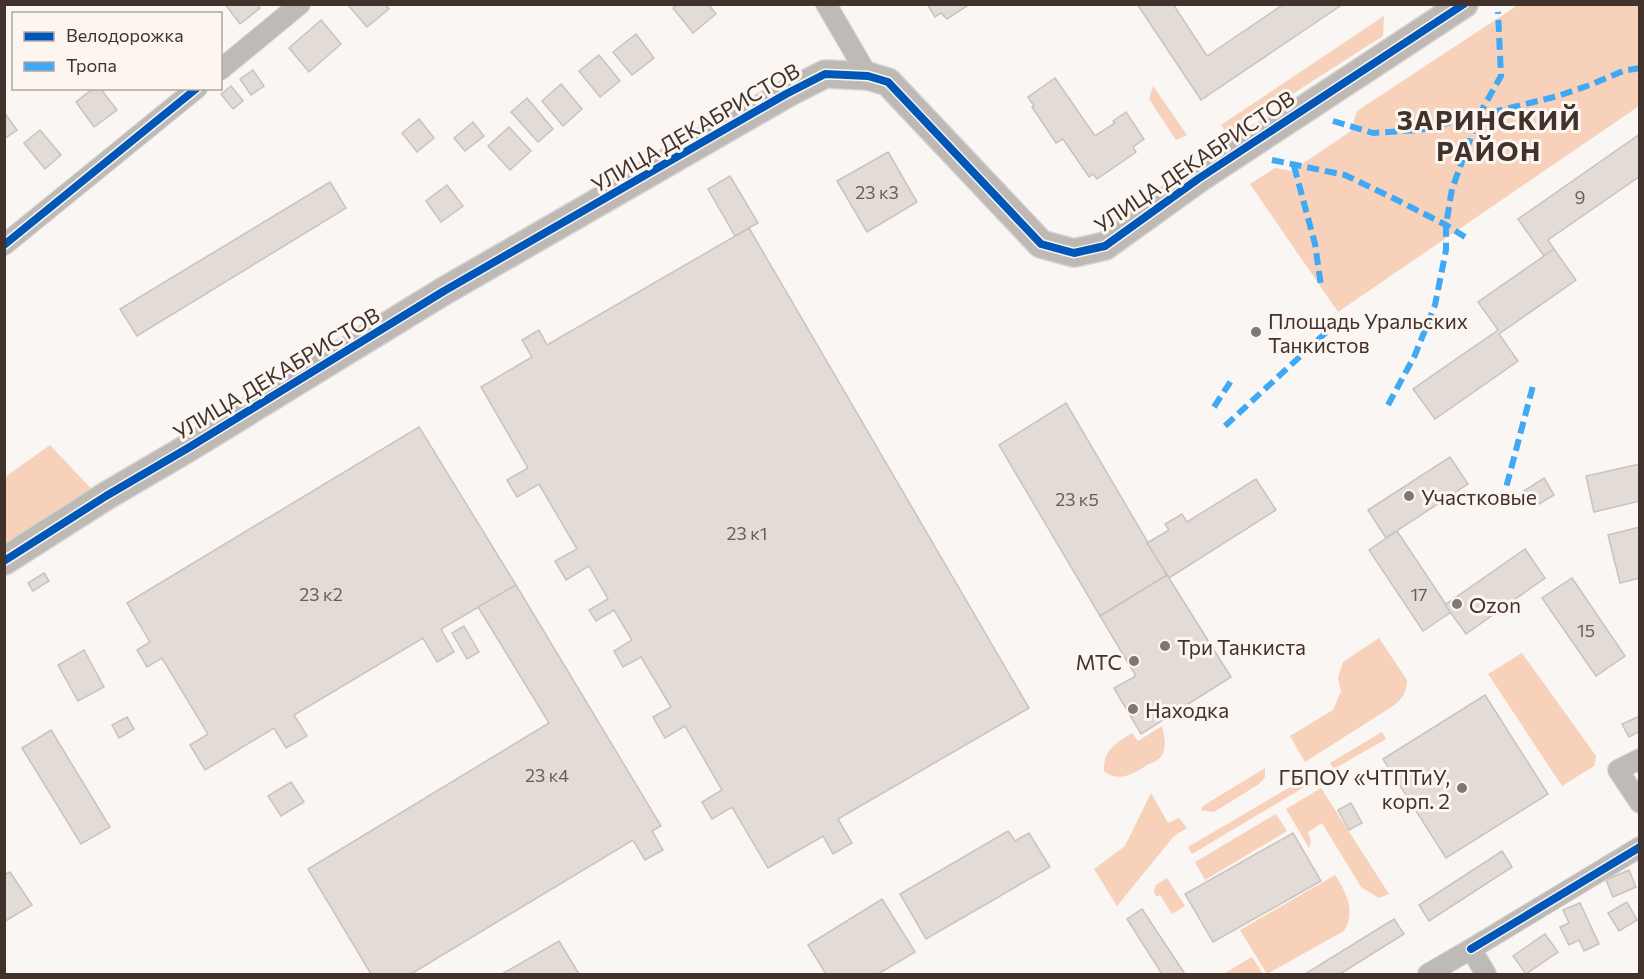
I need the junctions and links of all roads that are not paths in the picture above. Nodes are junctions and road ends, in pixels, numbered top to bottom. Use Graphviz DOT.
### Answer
graph roads {
  1 [pos="300,4"];
  2 [pos="826,4"];
  3 [pos="1464,4"];
  4 [pos="222,67"];
  5 [pos="868,76"];
  6 [pos="195,90"];
  7 [pos="4,245"];
  8 [pos="4,561"];
  9 [pos="1640,759"];
  10 [pos="1640,802"];
  11 [pos="1640,847"];
  12 [pos="1471,949"];
  13 [pos="1428,975"];
  14 [pos="1486,975"];
  1 -- 4 [label="street"];
  2 -- 5 [label="street"];
  3 -- 5 [label="street, УЛИЦА ДЕКАБРИСТОВ"];
  5 -- 8 [label="street, УЛИЦА ДЕКАБРИСТОВ"];
  6 -- 7 [label="street"];
  9 -- 10 [label="street"];
  11 -- 12 [label="street"];
  12 -- 13 [label="street"];
  12 -- 14 [label="street"];
}
